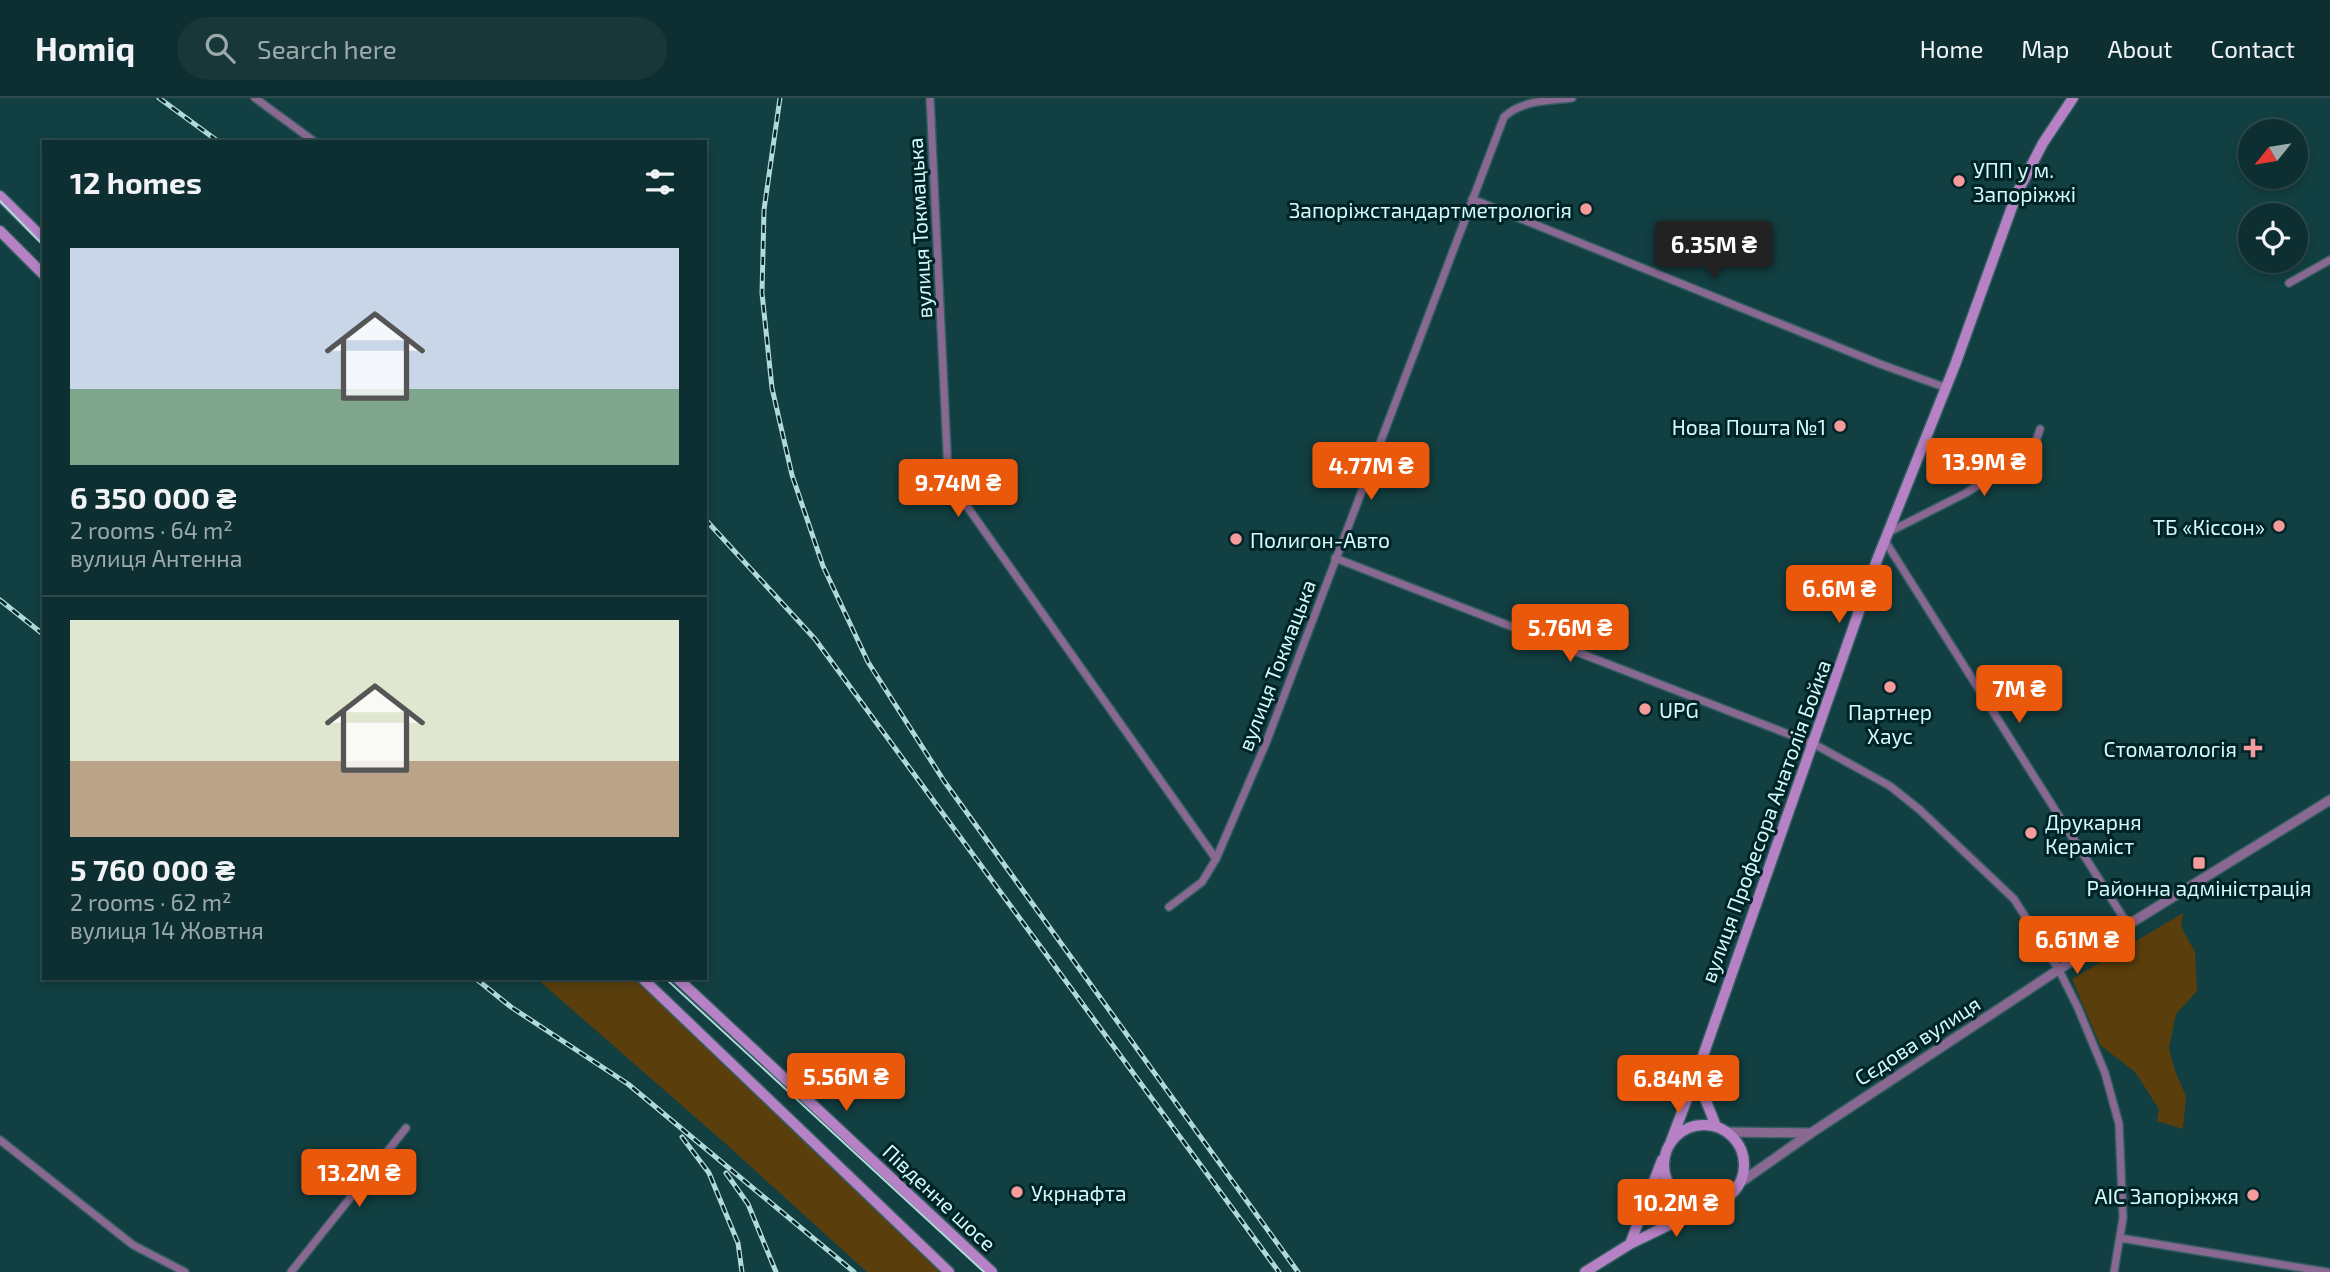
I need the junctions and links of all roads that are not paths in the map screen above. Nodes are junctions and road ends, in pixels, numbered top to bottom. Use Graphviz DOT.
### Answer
graph roads {
  1 [pos="255,98"];
  2 [pos="930,98"];
  3 [pos="1572,98"];
  4 [pos="2073,98"];
  5 [pos="312,140"];
  6 [pos="0,196"];
  7 [pos="1472,199"];
  8 [pos="0,231"];
  9 [pos="42,237"];
  10 [pos="2330,260"];
  11 [pos="42,273"];
  12 [pos="2289,283"];
  13 [pos="1947,388"];
  14 [pos="2040,429"];
  15 [pos="1887,536"];
  16 [pos="1335,558"];
  17 [pos="1814,744"];
  18 [pos="2330,800"];
  19 [pos="1216,859"];
  20 [pos="1169,908"];
  21 [pos="2128,925"];
  22 [pos="2059,970"];
  23 [pos="644,980"];
  24 [pos="679,980"];
  25 [pos="1698,1070"];
  26 [pos="1716,1126"];
  27 [pos="406,1128"];
  28 [pos="1727,1132"];
  29 [pos="1811,1133"];
  30 [pos="0,1140"];
  31 [pos="1671,1141"];
  32 [pos="1665,1152"];
  33 [pos="1741,1182"];
  34 [pos="1708,1205"];
  35 [pos="2120,1238"];
  36 [pos="1630,1244"];
  37 [pos="184,1272"];
  38 [pos="291,1272"];
  39 [pos="948,1272"];
  40 [pos="992,1272"];
  41 [pos="1585,1272"];
  42 [pos="2114,1272"];
  43 [pos="2327,1272"];
  1 -- 5 [label="street"];
  2 -- 19 [label="street, вулиця Токмацька"];
  3 -- 7 [label="street, вулиця Токмацька"];
  4 -- 13 [label="main road, вулиця Професора Анатолія Бойка"];
  6 -- 9 [label="main road"];
  7 -- 13 [label="street"];
  7 -- 16 [label="street, вулиця Токмацька"];
  8 -- 11 [label="main road"];
  10 -- 12 [label="street"];
  13 -- 15 [label="main road, вулиця Професора Анатолія Бойка"];
  14 -- 15 [label="street"];
  15 -- 17 [label="main road, вулиця Професора Анатолія Бойка"];
  15 -- 21 [label="street"];
  16 -- 17 [label="street"];
  16 -- 19 [label="street, вулиця Токмацька"];
  17 -- 22 [label="street"];
  17 -- 25 [label="main road, вулиця Професора Анатолія Бойка"];
  18 -- 21 [label="street, Сєдова вулиця"];
  19 -- 20 [label="street, вулиця Токмацька"];
  21 -- 22 [label="street, Сєдова вулиця"];
  22 -- 29 [label="street, Сєдова вулиця"];
  22 -- 35 [label="street"];
  23 -- 39 [label="main road"];
  24 -- 40 [label="main road, Південне шосе"];
  25 -- 26 [label="main road"];
  25 -- 31 [label="main road, вулиця Професора Анатолія Бойка"];
  26 -- 28 [label="main road"];
  26 -- 31 [label="main road"];
  27 -- 38 [label="street"];
  28 -- 29 [label="street"];
  28 -- 33 [label="main road"];
  29 -- 33 [label="street, Сєдова вулиця"];
  30 -- 37 [label="street"];
  31 -- 32 [label="main road"];
  32 -- 34 [label="main road"];
  32 -- 36 [label="main road"];
  33 -- 34 [label="main road"];
  34 -- 36 [label="main road"];
  35 -- 42 [label="street"];
  35 -- 43 [label="street"];
  36 -- 41 [label="main road"];
}
